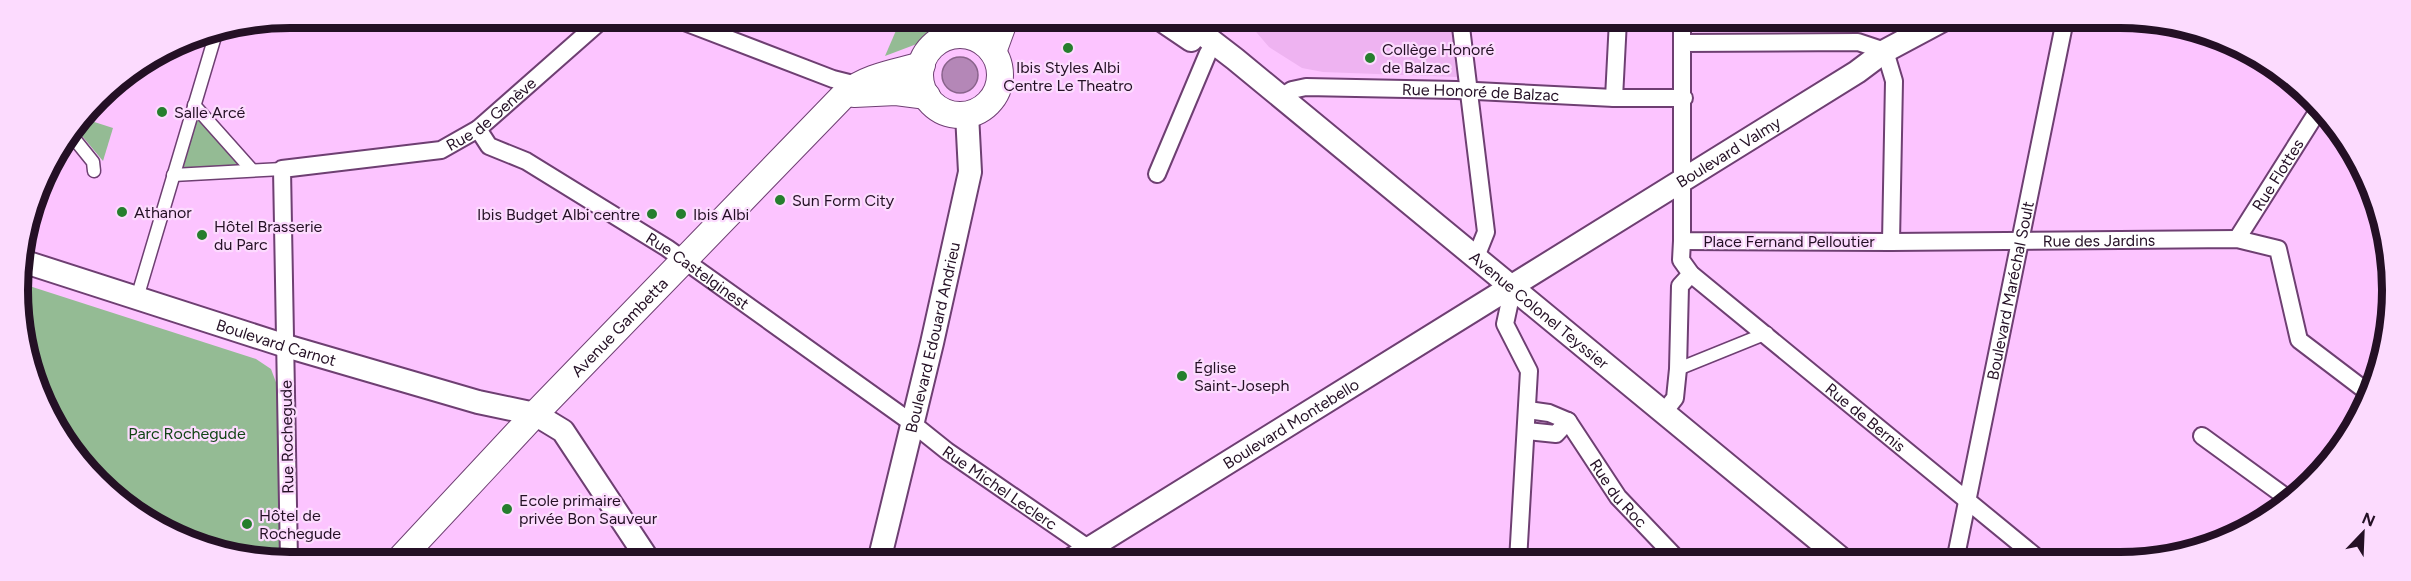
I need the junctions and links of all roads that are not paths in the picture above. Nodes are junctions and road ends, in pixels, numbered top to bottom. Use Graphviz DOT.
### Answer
graph roads {
  1 [pos="593,28"];
  2 [pos="700,28"];
  3 [pos="971,28"];
  4 [pos="974,28"];
  5 [pos="1002,28"];
  6 [pos="1173,28"];
  7 [pos="1195,28"];
  8 [pos="1217,28"];
  9 [pos="1461,28"];
  10 [pos="1618,28"];
  11 [pos="1682,28"];
  12 [pos="1928,28"];
  13 [pos="2063,28"];
  14 [pos="214,40"];
  15 [pos="1682,43"];
  16 [pos="1885,51"];
  17 [pos="993,52"];
  18 [pos="1208,53"];
  19 [pos="1235,59"];
  20 [pos="921,64"];
  21 [pos="851,89"];
  22 [pos="1468,90"];
  23 [pos="927,96"];
  24 [pos="1281,97"];
  25 [pos="1614,98"];
  26 [pos="1684,98"];
  27 [pos="194,105"];
  28 [pos="968,114"];
  29 [pos="2315,116"];
  30 [pos="478,129"];
  31 [pos="76,141"];
  32 [pos="282,169"];
  33 [pos="252,170"];
  34 [pos="94,171"];
  35 [pos="1157,174"];
  36 [pos="173,175"];
  37 [pos="1682,182"];
  38 [pos="2237,239"];
  39 [pos="1682,241"];
  40 [pos="1891,242"];
  41 [pos="2021,242"];
  42 [pos="1476,257"];
  43 [pos="684,261"];
  44 [pos="30,264"];
  45 [pos="1691,274"];
  46 [pos="1513,287"];
  47 [pos="136,298"];
  48 [pos="1767,333"];
  49 [pos="286,346"];
  50 [pos="1678,369"];
  51 [pos="2364,389"];
  52 [pos="1528,410"];
  53 [pos="1664,412"];
  54 [pos="535,414"];
  55 [pos="1568,421"];
  56 [pos="912,423"];
  57 [pos="1527,431"];
  58 [pos="2202,436"];
  59 [pos="2283,495"];
  60 [pos="1968,500"];
  61 [pos="1088,548"];
  62 [pos="288,552"];
  63 [pos="406,552"];
  64 [pos="643,552"];
  65 [pos="881,552"];
  66 [pos="1082,552"];
  67 [pos="1519,552"];
  68 [pos="1670,552"];
  69 [pos="1833,552"];
  70 [pos="1957,552"];
  71 [pos="2030,552"];
  1 -- 30 [label="street, Rue de Genève"];
  2 -- 21 [label="street"];
  3 -- 20 [label="main road"];
  4 -- 17 [label="main road"];
  5 -- 17 [label="main road"];
  6 -- 18 [label="main road"];
  7 -- 19 [label="main road, Avenue Colonel Teyssier"];
  8 -- 19 [label="main road"];
  9 -- 22 [label="street"];
  10 -- 25 [label="street"];
  11 -- 15 [label="street, Place Fernand Pelloutier"];
  12 -- 16 [label="main road, Boulevard Valmy"];
  13 -- 41 [label="street, Boulevard Maréchal Soult"];
  14 -- 27 [label="street"];
  15 -- 16 [label="street"];
  15 -- 26 [label="street, Place Fernand Pelloutier"];
  16 -- 37 [label="main road, Boulevard Valmy"];
  16 -- 40 [label="street, Place Fernand Pelloutier"];
  17 -- 28 [label="main road"];
  18 -- 19 [label="main road"];
  18 -- 35 [label="street"];
  19 -- 24 [label="main road, Avenue Colonel Teyssier"];
  20 -- 21 [label="main road, Avenue Gambetta"];
  20 -- 23 [label="main road"];
  21 -- 23 [label="main road"];
  21 -- 43 [label="main road, Avenue Gambetta"];
  22 -- 24 [label="street, Rue Honoré de Balzac"];
  22 -- 25 [label="street, Rue Honoré de Balzac"];
  22 -- 42 [label="street"];
  23 -- 28 [label="main road"];
  24 -- 42 [label="main road, Avenue Colonel Teyssier"];
  25 -- 26 [label="street, Rue Honoré de Balzac"];
  26 -- 37 [label="street, Place Fernand Pelloutier"];
  27 -- 33 [label="street"];
  27 -- 36 [label="street"];
  28 -- 56 [label="main road, Boulevard Edouard Andrieu"];
  29 -- 38 [label="street, Rue Flottes"];
  30 -- 32 [label="street, Rue de Genève"];
  30 -- 43 [label="street, Rue Castelginest"];
  31 -- 34 [label="street"];
  32 -- 33 [label="street"];
  32 -- 49 [label="street, Rue Rochegude"];
  33 -- 36 [label="street"];
  36 -- 47 [label="street"];
  37 -- 39 [label="street, Place Fernand Pelloutier"];
  37 -- 46 [label="main road, Boulevard Valmy"];
  38 -- 41 [label="street, Rue des Jardins"];
  38 -- 51 [label="street, Rue des Jardins"];
  39 -- 40 [label="street, Place Fernand Pelloutier"];
  39 -- 45 [label="street"];
  40 -- 41 [label="street, Rue des Jardins"];
  41 -- 60 [label="street, Boulevard Maréchal Soult"];
  42 -- 46 [label="main road, Avenue Colonel Teyssier"];
  43 -- 54 [label="main road, Avenue Gambetta"];
  43 -- 56 [label="street, Rue Castelginest"];
  44 -- 47 [label="main road, Boulevard Carnot"];
  45 -- 48 [label="street, Rue de Bernis"];
  45 -- 50 [label="street"];
  46 -- 52 [label="street"];
  46 -- 53 [label="main road, Avenue Colonel Teyssier"];
  46 -- 61 [label="main road, Boulevard Montebello"];
  47 -- 49 [label="main road, Boulevard Carnot"];
  48 -- 50 [label="street"];
  48 -- 60 [label="street, Rue de Bernis"];
  49 -- 54 [label="main road, Boulevard Carnot"];
  49 -- 62 [label="street, Rue Rochegude"];
  50 -- 53 [label="street"];
  52 -- 55 [label="street"];
  52 -- 57 [label="street"];
  53 -- 69 [label="main road, Avenue Colonel Teyssier"];
  54 -- 63 [label="main road, Avenue Gambetta"];
  54 -- 64 [label="main road, Boulevard Carnot"];
  55 -- 57 [label="street"];
  55 -- 68 [label="street, Rue du Roc"];
  56 -- 61 [label="street, Rue Michel Leclerc"];
  56 -- 65 [label="main road, Boulevard Edouard Andrieu"];
  57 -- 67 [label="street"];
  58 -- 59 [label="street"];
  60 -- 70 [label="street, Boulevard Maréchal Soult"];
  60 -- 71 [label="street, Rue de Bernis"];
  61 -- 66 [label="main road, Boulevard Montebello"];
}
